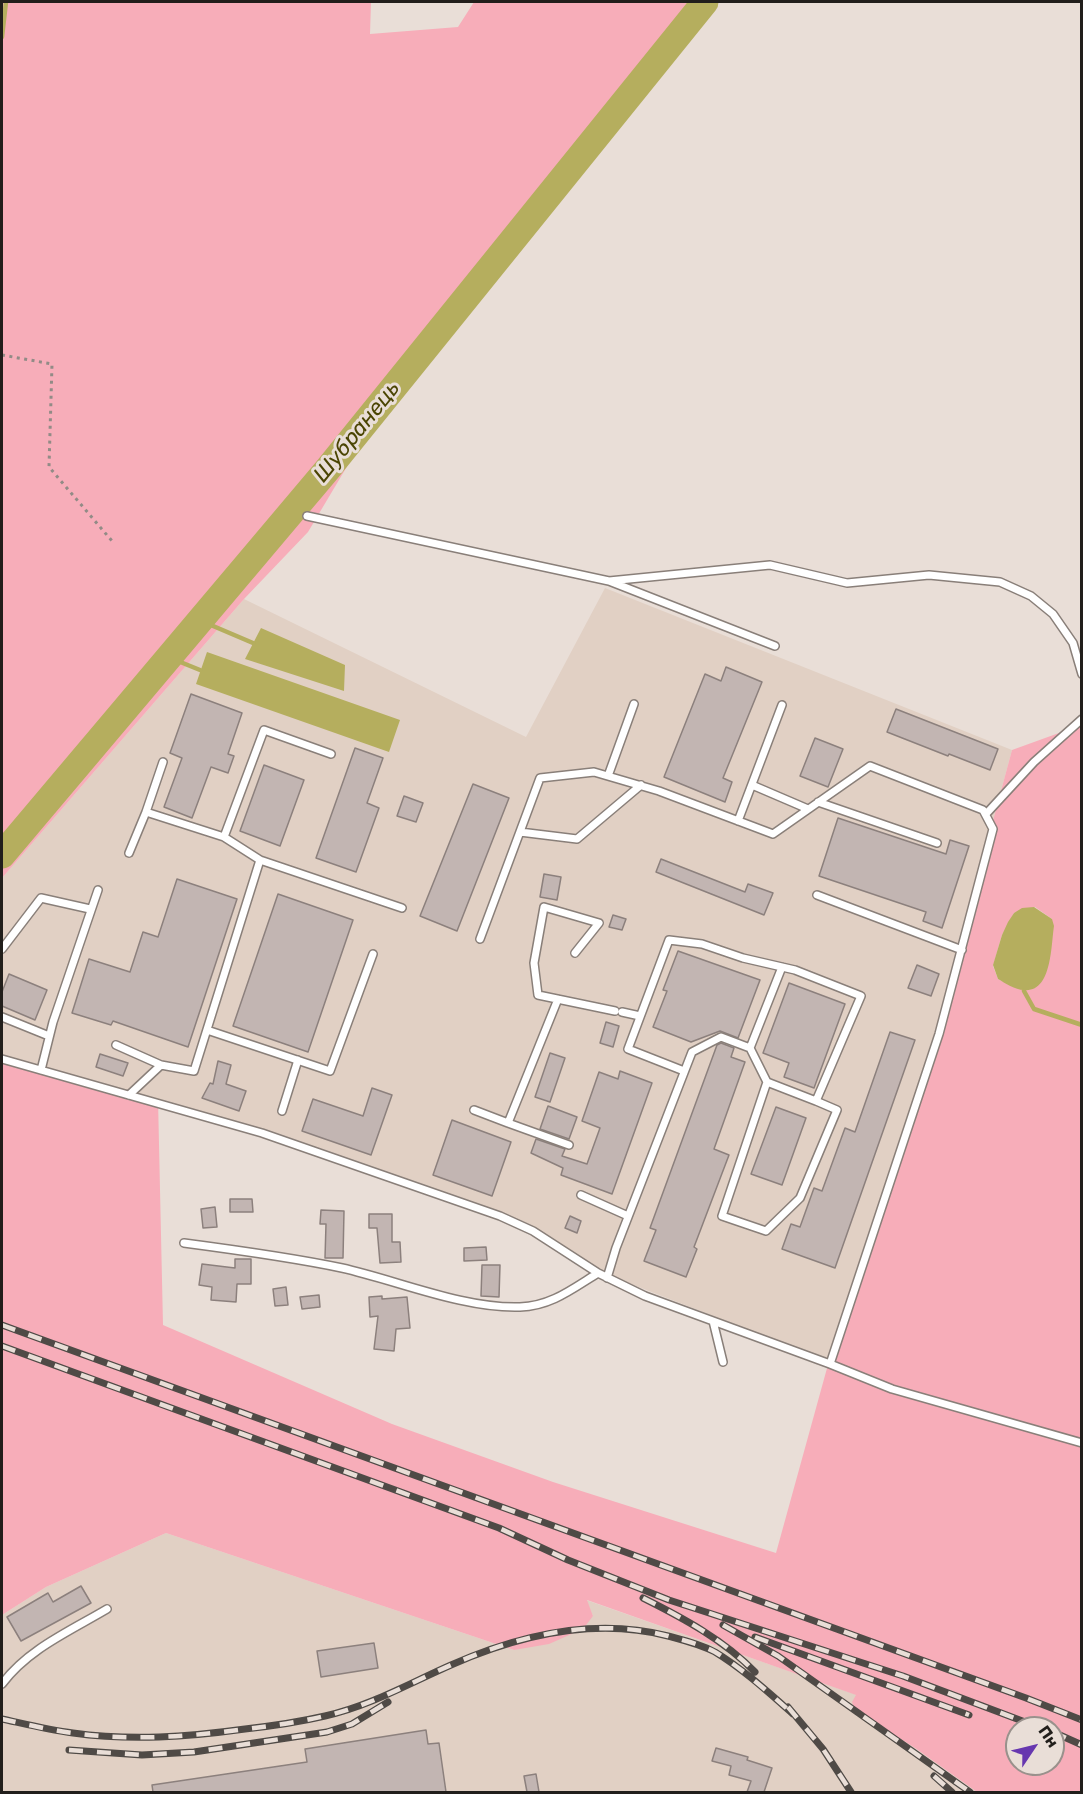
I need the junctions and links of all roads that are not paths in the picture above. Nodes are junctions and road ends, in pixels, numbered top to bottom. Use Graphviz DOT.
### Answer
graph roads {
  1 [pos="307,516"];
  2 [pos="609,581"];
  3 [pos="775,646"];
  4 [pos="1082,674"];
  5 [pos="634,704"];
  6 [pos="782,705"];
  7 [pos="1082,719"];
  8 [pos="331,754"];
  9 [pos="163,762"];
  10 [pos="608,776"];
  11 [pos="752,785"];
  12 [pos="641,786"];
  13 [pos="818,802"];
  14 [pos="808,809"];
  15 [pos="146,812"];
  16 [pos="986,814"];
  17 [pos="738,821"];
  18 [pos="520,832"];
  19 [pos="224,837"];
  20 [pos="937,843"];
  21 [pos="129,853"];
  22 [pos="260,860"];
  23 [pos="98,890"];
  24 [pos="817,895"];
  25 [pos="402,908"];
  26 [pos="90,909"];
  27 [pos="480,939"];
  28 [pos="2,949"];
  29 [pos="962,950"];
  30 [pos="575,953"];
  31 [pos="373,954"];
  32 [pos="782,967"];
  33 [pos="558,999"];
  34 [pos="640,1016"];
  35 [pos="2,1017"];
  36 [pos="207,1030"];
  37 [pos="49,1036"];
  38 [pos="116,1045"];
  39 [pos="750,1048"];
  40 [pos="2,1059"];
  41 [pos="298,1060"];
  42 [pos="161,1065"];
  43 [pos="41,1070"];
  44 [pos="684,1071"];
  45 [pos="767,1082"];
  46 [pos="129,1095"];
  47 [pos="816,1101"];
  48 [pos="474,1110"];
  49 [pos="282,1111"];
  50 [pos="508,1123"];
  51 [pos="569,1145"];
  52 [pos="581,1195"];
  53 [pos="628,1216"];
  54 [pos="184,1243"];
  55 [pos="598,1273"];
  56 [pos="607,1278"];
  57 [pos="713,1321"];
  58 [pos="723,1362"];
  59 [pos="830,1364"];
  60 [pos="1082,1443"];
  61 [pos="107,1610"];
  62 [pos="2,1684"];
  1 -- 2 [label="lane"];
  2 -- 3 [label="lane"];
  2 -- 4 [label="lane"];
  5 -- 10 [label="lane"];
  6 -- 11 [label="lane"];
  7 -- 16 [label="lane"];
  8 -- 19 [label="lane"];
  9 -- 15 [label="lane"];
  10 -- 12 [label="lane"];
  10 -- 18 [label="lane"];
  11 -- 14 [label="lane"];
  11 -- 17 [label="lane"];
  12 -- 17 [label="lane"];
  12 -- 18 [label="lane"];
  13 -- 14 [label="lane"];
  13 -- 16 [label="lane"];
  13 -- 20 [label="lane"];
  14 -- 17 [label="lane"];
  15 -- 19 [label="lane"];
  15 -- 21 [label="lane"];
  16 -- 29 [label="lane"];
  18 -- 27 [label="lane"];
  19 -- 22 [label="lane"];
  22 -- 25 [label="lane"];
  22 -- 36 [label="lane"];
  23 -- 26 [label="lane"];
  24 -- 29 [label="lane"];
  26 -- 28 [label="lane"];
  26 -- 37 [label="lane"];
  29 -- 59 [label="lane"];
  30 -- 33 [label="lane"];
  31 -- 41 [label="lane"];
  32 -- 34 [label="lane"];
  32 -- 39 [label="lane"];
  32 -- 47 [label="lane"];
  33 -- 34 [label="lane"];
  33 -- 50 [label="lane"];
  34 -- 44 [label="lane"];
  35 -- 37 [label="lane"];
  36 -- 41 [label="lane"];
  36 -- 42 [label="lane"];
  37 -- 43 [label="lane"];
  38 -- 42 [label="lane"];
  39 -- 44 [label="lane"];
  39 -- 45 [label="lane"];
  40 -- 43 [label="lane"];
  41 -- 49 [label="lane"];
  42 -- 46 [label="lane"];
  43 -- 46 [label="lane"];
  44 -- 53 [label="lane"];
  45 -- 47 [label="lane"];
  45 -- 47 [label="lane"];
  46 -- 55 [label="lane"];
  48 -- 50 [label="lane"];
  50 -- 51 [label="lane"];
  52 -- 53 [label="lane"];
  53 -- 56 [label="lane"];
  54 -- 55 [label="lane"];
  55 -- 56 [label="lane"];
  56 -- 57 [label="lane"];
  57 -- 58 [label="lane"];
  57 -- 59 [label="lane"];
  59 -- 60 [label="lane"];
  61 -- 62 [label="lane"];
}
